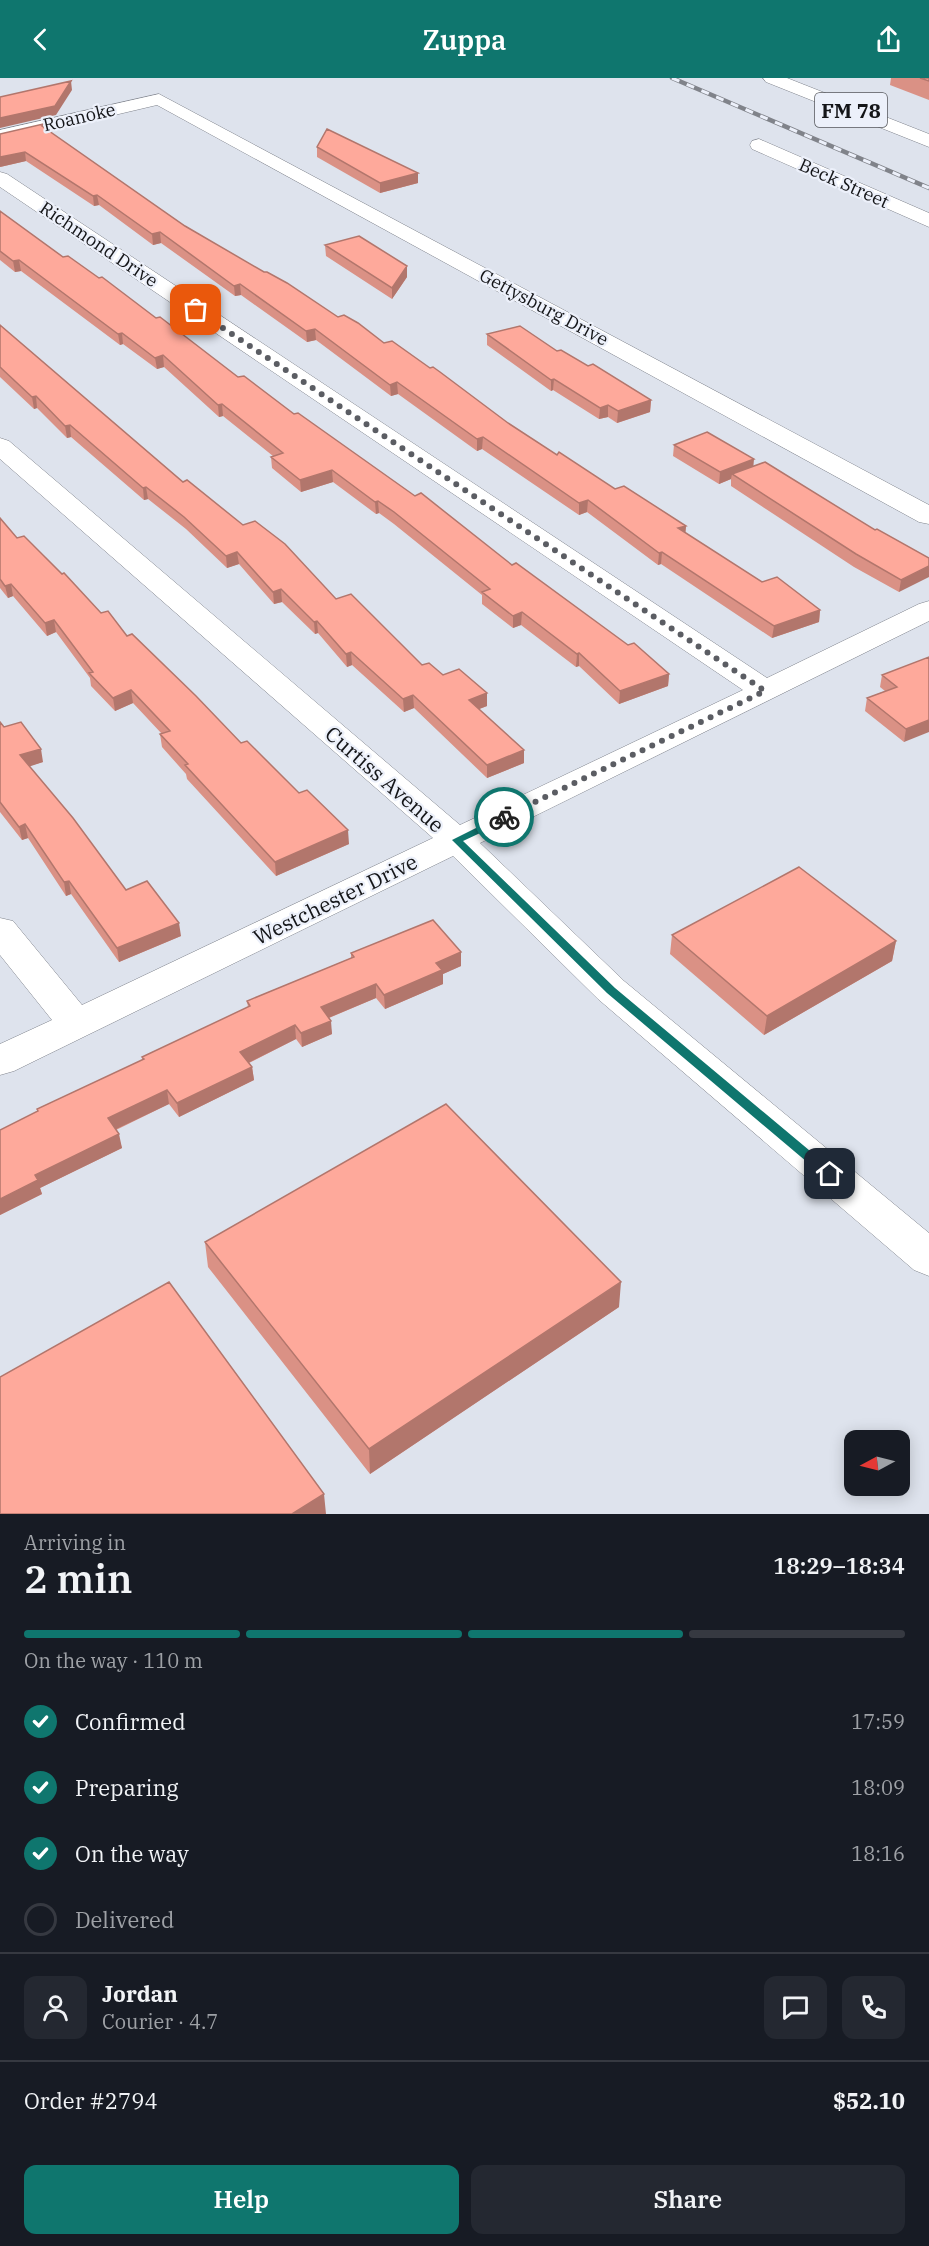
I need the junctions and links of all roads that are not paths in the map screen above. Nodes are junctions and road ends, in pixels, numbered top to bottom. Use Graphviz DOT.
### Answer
graph roads {
  1 [pos="772,78"];
  2 [pos="159,99"];
  3 [pos="0,136"];
  4 [pos="929,141"];
  5 [pos="759,145"];
  6 [pos="0,178"];
  7 [pos="929,221"];
  8 [pos="0,446"];
  9 [pos="929,516"];
  10 [pos="929,610"];
  11 [pos="765,691"];
  12 [pos="457,840"];
  13 [pos="0,930"];
  14 [pos="76,1024"];
  15 [pos="0,1061"];
  16 [pos="929,1258"];
  1 -- 4 [label="street, FM 78"];
  2 -- 3 [label="street, Roanoke"];
  2 -- 9 [label="street, Gettysburg Drive"];
  5 -- 7 [label="street, Beck Street"];
  6 -- 11 [label="street, Richmond Drive"];
  8 -- 12 [label="street, Curtiss Avenue"];
  10 -- 11 [label="street, Westchester Drive"];
  11 -- 12 [label="street, Westchester Drive"];
  12 -- 14 [label="street, Westchester Drive"];
  12 -- 16 [label="street, Curtiss Avenue"];
  13 -- 14 [label="street"];
  14 -- 15 [label="street, Westchester Drive"];
}
